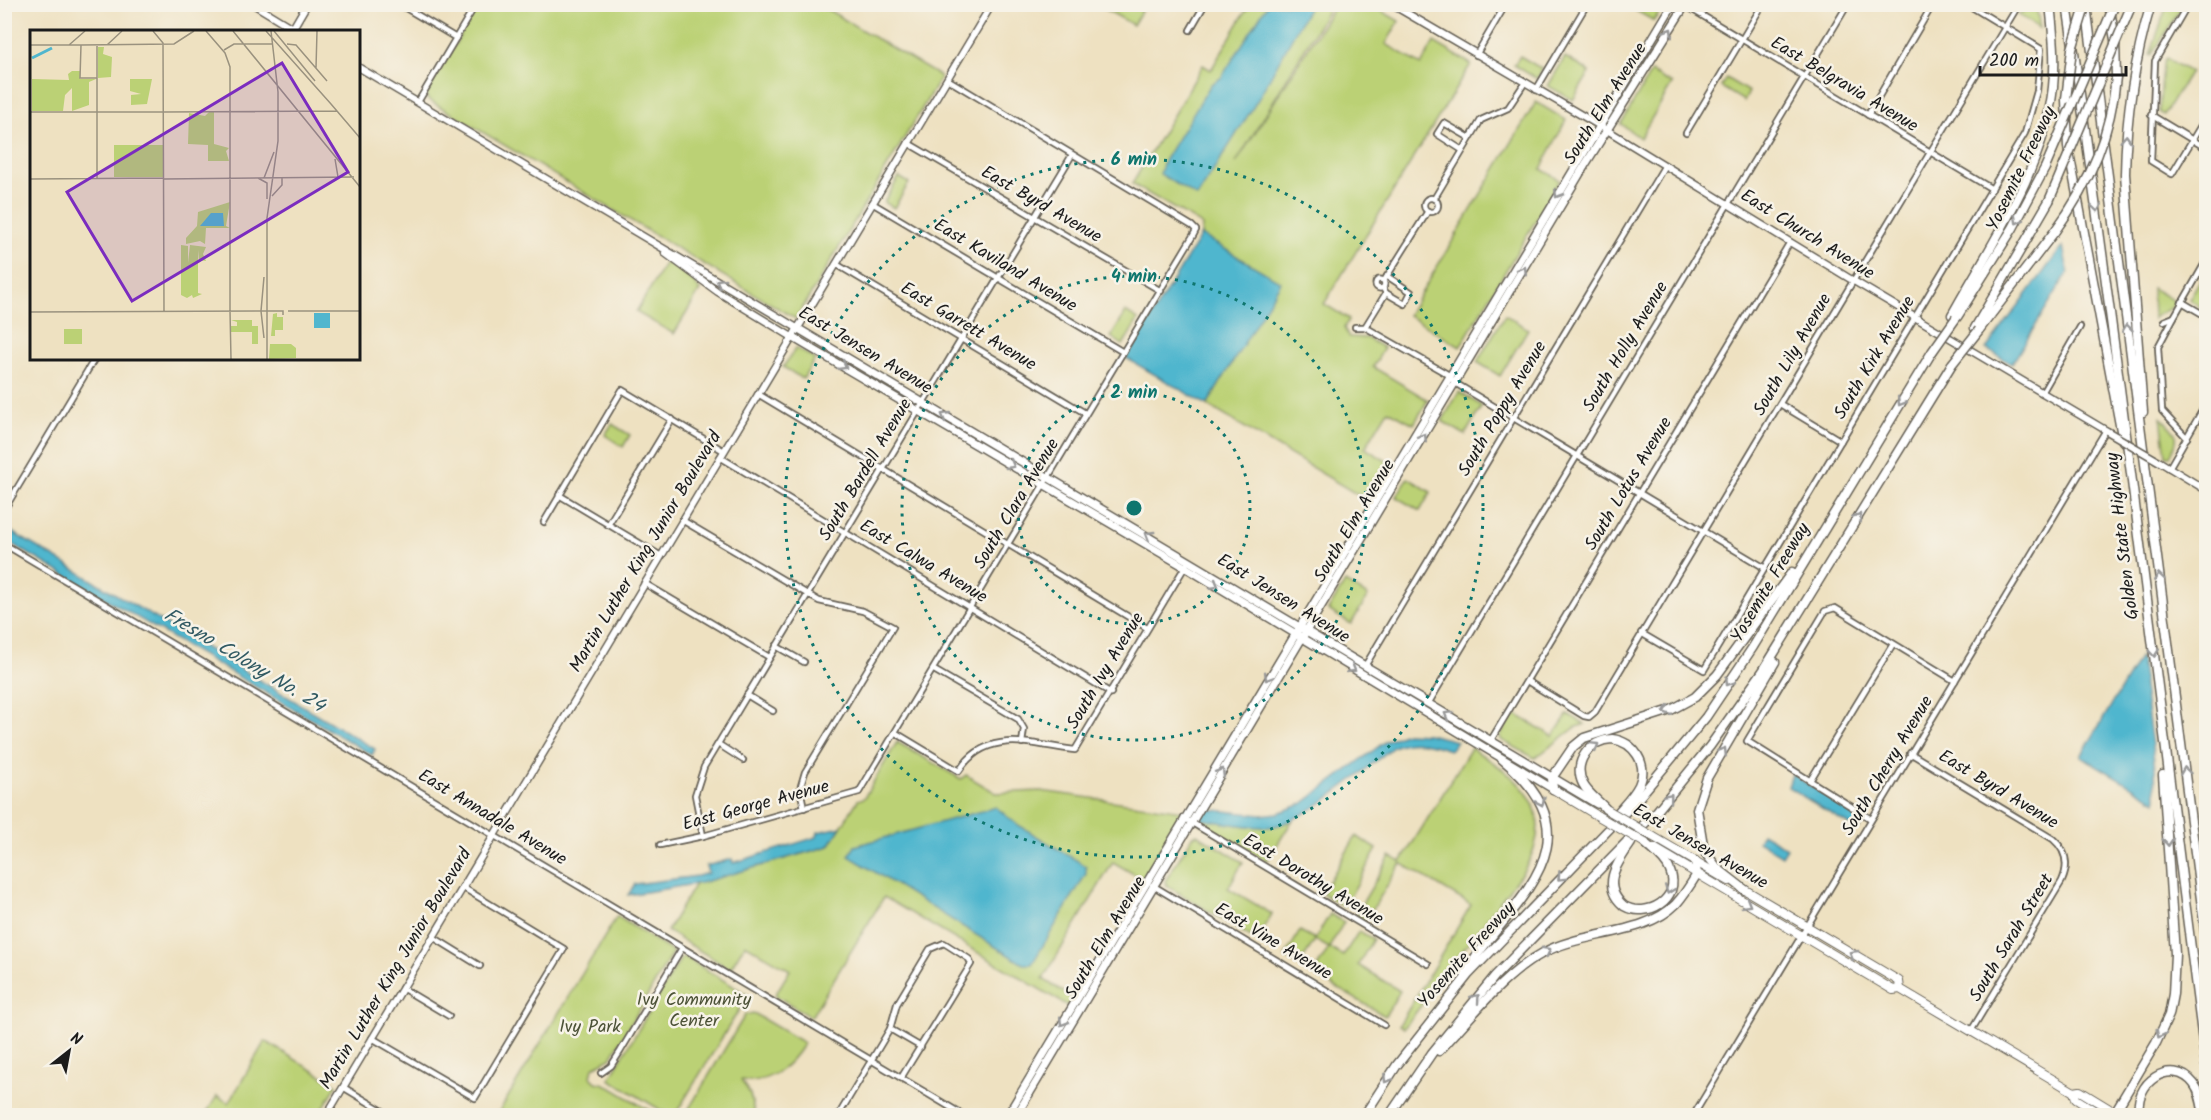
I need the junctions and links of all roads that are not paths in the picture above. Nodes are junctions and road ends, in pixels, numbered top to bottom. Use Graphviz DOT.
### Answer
graph roads {
  1 [pos="253,4"];
  2 [pos="307,4"];
  3 [pos="399,4"];
  4 [pos="476,4"];
  5 [pos="992,4"];
  6 [pos="1205,4"];
  7 [pos="1391,4"];
  8 [pos="1506,4"];
  9 [pos="1587,4"];
  10 [pos="1673,4"];
  11 [pos="1763,4"];
  12 [pos="1848,4"];
  13 [pos="1933,4"];
  14 [pos="1967,4"];
  15 [pos="2019,4"];
  16 [pos="2050,4"];
  17 [pos="2067,4"];
  18 [pos="2086,4"];
  19 [pos="2109,4"];
  20 [pos="2115,4"];
  21 [pos="2132,4"];
  22 [pos="2151,4"];
  23 [pos="2188,4"];
  24 [pos="1684,5"];
  25 [pos="2004,27"];
  26 [pos="294,30"];
  27 [pos="1190,30"];
  28 [pos="456,38"];
  29 [pos="1742,40"];
  30 [pos="1476,55"];
  31 [pos="360,68"];
  32 [pos="1804,77"];
  33 [pos="947,80"];
  34 [pos="1524,84"];
  35 [pos="1535,91"];
  36 [pos="417,102"];
  37 [pos="1868,115"];
  38 [pos="2151,115"];
  39 [pos="2206,117"];
  40 [pos="1599,126"];
  41 [pos="1607,130"];
  42 [pos="1686,133"];
  43 [pos="1470,138"];
  44 [pos="2193,140"];
  45 [pos="908,143"];
  46 [pos="2206,148"];
  47 [pos="1462,150"];
  48 [pos="1930,152"];
  49 [pos="1072,154"];
  50 [pos="1665,165"];
  51 [pos="1992,189"];
  52 [pos="1434,199"];
  53 [pos="873,203"];
  54 [pos="1727,204"];
  55 [pos="1428,211"];
  56 [pos="1034,217"];
  57 [pos="645,237"];
  58 [pos="1790,242"];
  59 [pos="2206,261"];
  60 [pos="836,264"];
  61 [pos="998,277"];
  62 [pos="1385,279"];
  63 [pos="1852,280"];
  64 [pos="1385,290"];
  65 [pos="1161,291"];
  66 [pos="2182,302"];
  67 [pos="2174,316"];
  68 [pos="2206,316"];
  69 [pos="1954,317"];
  70 [pos="1915,318"];
  71 [pos="2164,321"];
  72 [pos="1355,327"];
  73 [pos="1365,327"];
  74 [pos="2080,327"];
  75 [pos="797,328"];
  76 [pos="1977,329"];
  77 [pos="792,337"];
  78 [pos="961,339"];
  79 [pos="1123,352"];
  80 [pos="94,360"];
  81 [pos="1449,375"];
  82 [pos="1455,383"];
  83 [pos="2042,393"];
  84 [pos="758,394"];
  85 [pos="922,403"];
  86 [pos="1780,404"];
  87 [pos="2206,404"];
  88 [pos="918,411"];
  89 [pos="1085,413"];
  90 [pos="1515,417"];
  91 [pos="672,419"];
  92 [pos="2106,431"];
  93 [pos="2187,438"];
  94 [pos="1841,441"];
  95 [pos="722,454"];
  96 [pos="1577,455"];
  97 [pos="2169,468"];
  98 [pos="883,469"];
  99 [pos="1050,476"];
  100 [pos="1045,484"];
  101 [pos="2206,490"];
  102 [pos="1640,492"];
  103 [pos="559,495"];
  104 [pos="4,510"];
  105 [pos="682,520"];
  106 [pos="544,522"];
  107 [pos="608,525"];
  108 [pos="1825,525"];
  109 [pos="845,531"];
  110 [pos="1703,531"];
  111 [pos="2153,532"];
  112 [pos="2141,533"];
  113 [pos="4,544"];
  114 [pos="1008,546"];
  115 [pos="661,556"];
  116 [pos="1190,559"];
  117 [pos="1185,567"];
  118 [pos="1828,567"];
  119 [pos="1765,568"];
  120 [pos="644,583"];
  121 [pos="807,595"];
  122 [pos="971,607"];
  123 [pos="1299,627"];
  124 [pos="1147,628"];
  125 [pos="1306,631"];
  126 [pos="1641,633"];
  127 [pos="1294,634"];
  128 [pos="1302,639"];
  129 [pos="1893,644"];
  130 [pos="776,646"];
  131 [pos="769,657"];
  132 [pos="804,662"];
  133 [pos="1365,666"];
  134 [pos="934,670"];
  135 [pos="1527,681"];
  136 [pos="1955,681"];
  137 [pos="1111,693"];
  138 [pos="1393,694"];
  139 [pos="747,695"];
  140 [pos="2159,700"];
  141 [pos="1428,704"];
  142 [pos="773,711"];
  143 [pos="1455,731"];
  144 [pos="896,733"];
  145 [pos="1491,740"];
  146 [pos="1022,743"];
  147 [pos="718,744"];
  148 [pos="1911,753"];
  149 [pos="1502,759"];
  150 [pos="743,760"];
  151 [pos="1552,778"];
  152 [pos="1811,779"];
  153 [pos="1553,789"];
  154 [pos="860,792"];
  155 [pos="804,808"];
  156 [pos="1606,809"];
  157 [pos="1871,819"];
  158 [pos="1188,820"];
  159 [pos="1647,822"];
  160 [pos="494,835"];
  161 [pos="703,836"];
  162 [pos="1645,843"];
  163 [pos="660,846"];
  164 [pos="1589,850"];
  165 [pos="2065,856"];
  166 [pos="1695,861"];
  167 [pos="1697,874"];
  168 [pos="1151,884"];
  169 [pos="462,887"];
  170 [pos="1745,890"];
  171 [pos="2201,891"];
  172 [pos="2206,917"];
  173 [pos="1807,927"];
  174 [pos="1801,936"];
  175 [pos="433,937"];
  176 [pos="2206,938"];
  177 [pos="682,948"];
  178 [pos="1428,964"];
  179 [pos="480,966"];
  180 [pos="402,988"];
  181 [pos="1900,989"];
  182 [pos="1440,1007"];
  183 [pos="449,1016"];
  184 [pos="1384,1025"];
  185 [pos="890,1029"];
  186 [pos="1971,1032"];
  187 [pos="372,1038"];
  188 [pos="921,1047"];
  189 [pos="871,1059"];
  190 [pos="2206,1065"];
  191 [pos="601,1073"];
  192 [pos="901,1078"];
  193 [pos="1414,1078"];
  194 [pos="343,1087"];
  195 [pos="2074,1092"];
  196 [pos="2117,1114"];
  197 [pos="326,1116"];
  198 [pos="391,1116"];
  199 [pos="838,1116"];
  200 [pos="965,1116"];
  201 [pos="1007,1116"];
  202 [pos="1016,1116"];
  203 [pos="1364,1116"];
  204 [pos="1389,1116"];
  205 [pos="1693,1116"];
  206 [pos="2103,1116"];
  207 [pos="2140,1116"];
  208 [pos="2204,1116"];
  1 -- 26 [label="street"];
  2 -- 26 [label="street"];
  3 -- 28 [label="street"];
  4 -- 28 [label="street"];
  5 -- 33 [label="street, Martin Luther King Junior Boulevard"];
  6 -- 27 [label="street"];
  7 -- 30 [label="street, East Church Avenue"];
  8 -- 30 [label="street"];
  9 -- 35 [label="street"];
  10 -- 40 [label="main road, South Elm Avenue"];
  11 -- 29 [label="street"];
  12 -- 32 [label="street, South Holly Avenue"];
  13 -- 37 [label="street"];
  14 -- 25 [label="street"];
  15 -- 25 [label="street, South Lily Avenue"];
  16 -- 69 [label="highway"];
  17 -- 112 [label="highway, Golden State Highway, one-way"];
  111 -- 18 [label="highway, Golden State Highway, one-way"];
  18 -- 112 [label="highway, bridge"];
  19 -- 76 [label="highway, bridge"];
  20 -- 69 [label="highway, Yosemite Freeway, one-way, bridge"];
  21 -- 76 [label="highway, Yosemite Freeway, bridge"];
  111 -- 22 [label="highway, one-way"];
  23 -- 38 [label="street"];
  24 -- 29 [label="street, East Belgravia Avenue"];
  41 -- 24 [label="main road, South Elm Avenue, one-way"];
  25 -- 48 [label="street, South Lily Avenue"];
  25 -- 51 [label="street, South Kirk Avenue"];
  28 -- 36 [label="street"];
  29 -- 32 [label="street, East Belgravia Avenue"];
  29 -- 42 [label="street"];
  30 -- 34 [label="street, East Church Avenue"];
  31 -- 36 [label="street, East Jensen Avenue"];
  32 -- 37 [label="street, East Belgravia Avenue"];
  32 -- 54 [label="street, South Holly Avenue"];
  33 -- 45 [label="street, Martin Luther King Junior Boulevard"];
  33 -- 49 [label="street"];
  34 -- 35 [label="street, East Church Avenue"];
  34 -- 43 [label="street"];
  35 -- 40 [label="street, East Church Avenue"];
  36 -- 57 [label="street, East Jensen Avenue"];
  37 -- 48 [label="street, East Belgravia Avenue"];
  38 -- 44 [label="street"];
  38 -- 44 [label="street"];
  39 -- 44 [label="street"];
  40 -- 41 [label="street, East Church Avenue"];
  40 -- 81 [label="main road, South Elm Avenue, one-way"];
  41 -- 50 [label="street, East Church Avenue"];
  82 -- 41 [label="main road, South Elm Avenue, one-way"];
  43 -- 47 [label="street"];
  43 -- 47 [label="street"];
  44 -- 46 [label="street"];
  45 -- 53 [label="street, Martin Luther King Junior Boulevard"];
  45 -- 56 [label="street, East Byrd Avenue"];
  47 -- 52 [label="street"];
  48 -- 51 [label="street, East Belgravia Avenue"];
  48 -- 63 [label="street, South Lily Avenue"];
  49 -- 56 [label="street, South Bardell Avenue"];
  49 -- 65 [label="street, South Clara Avenue"];
  50 -- 54 [label="street, East Church Avenue"];
  50 -- 90 [label="street, South Poppy Avenue"];
  51 -- 70 [label="street, South Kirk Avenue"];
  52 -- 55 [label="street"];
  52 -- 55 [label="street"];
  53 -- 60 [label="street, Martin Luther King Junior Boulevard"];
  53 -- 61 [label="street, East Kaviland Avenue"];
  54 -- 58 [label="street, East Church Avenue"];
  54 -- 96 [label="street, South Holly Avenue"];
  55 -- 62 [label="street"];
  56 -- 61 [label="street, South Bardell Avenue"];
  56 -- 65 [label="street, East Byrd Avenue"];
  75 -- 57 [label="street, East Jensen Avenue, one-way"];
  57 -- 77 [label="street, East Jensen Avenue"];
  58 -- 63 [label="street, East Church Avenue"];
  58 -- 102 [label="street, South Lotus Avenue"];
  59 -- 66 [label="street"];
  60 -- 75 [label="street, Martin Luther King Junior Boulevard"];
  60 -- 78 [label="street, East Garrett Avenue"];
  61 -- 78 [label="street, South Bardell Avenue"];
  61 -- 79 [label="street, East Kaviland Avenue"];
  62 -- 64 [label="street"];
  62 -- 64 [label="street"];
  62 -- 64 [label="street"];
  63 -- 70 [label="street, East Church Avenue"];
  63 -- 86 [label="street, South Lily Avenue"];
  64 -- 73 [label="street"];
  65 -- 79 [label="street, South Clara Avenue"];
  66 -- 67 [label="street"];
  66 -- 68 [label="street"];
  67 -- 71 [label="street"];
  67 -- 93 [label="street"];
  69 -- 108 [label="highway, Yosemite Freeway, one-way, bridge"];
  70 -- 83 [label="street, East Church Avenue"];
  70 -- 94 [label="street, South Kirk Avenue"];
  72 -- 73 [label="street"];
  73 -- 81 [label="street"];
  74 -- 83 [label="street"];
  75 -- 77 [label="street, Martin Luther King Junior Boulevard"];
  75 -- 85 [label="main road, East Jensen Avenue"];
  118 -- 76 [label="highway, Yosemite Freeway, one-way, bridge"];
  77 -- 84 [label="street, Martin Luther King Junior Boulevard"];
  77 -- 88 [label="main road, East Jensen Avenue, one-way"];
  78 -- 85 [label="street, South Bardell Avenue"];
  78 -- 89 [label="street, East Garrett Avenue"];
  79 -- 89 [label="street, South Clara Avenue"];
  80 -- 104 [label="street"];
  81 -- 82 [label="street"];
  81 -- 123 [label="main road, South Elm Avenue"];
  82 -- 90 [label="street"];
  125 -- 82 [label="main road, South Elm Avenue, one-way"];
  83 -- 92 [label="street, East Church Avenue"];
  84 -- 95 [label="street, Martin Luther King Junior Boulevard"];
  84 -- 98 [label="street"];
  85 -- 88 [label="street, South Bardell Avenue"];
  99 -- 85 [label="main road, East Jensen Avenue, one-way"];
  86 -- 94 [label="street"];
  86 -- 110 [label="street, South Lily Avenue"];
  87 -- 93 [label="street"];
  88 -- 98 [label="street, South Bardell Avenue"];
  88 -- 100 [label="main road, East Jensen Avenue, one-way"];
  89 -- 99 [label="street, South Clara Avenue"];
  90 -- 96 [label="street"];
  90 -- 133 [label="street, South Poppy Avenue"];
  91 -- 95 [label="street, East Calwa Avenue"];
  91 -- 103 [label="street, East Calwa Avenue"];
  91 -- 107 [label="street"];
  92 -- 97 [label="street, East Church Avenue, bridge"];
  92 -- 136 [label="street, South Cherry Avenue"];
  93 -- 97 [label="street"];
  94 -- 119 [label="street, South Kirk Avenue"];
  95 -- 105 [label="street, Martin Luther King Junior Boulevard"];
  95 -- 109 [label="street, East Calwa Avenue"];
  96 -- 102 [label="street"];
  96 -- 141 [label="street, South Holly Avenue"];
  97 -- 101 [label="street, East Church Avenue"];
  98 -- 109 [label="street, South Bardell Avenue"];
  98 -- 114 [label="street"];
  99 -- 100 [label="street, South Clara Avenue"];
  116 -- 99 [label="main road, East Jensen Avenue, one-way"];
  100 -- 114 [label="street, South Clara Avenue"];
  100 -- 117 [label="main road, East Jensen Avenue"];
  102 -- 110 [label="street"];
  102 -- 135 [label="street, South Lotus Avenue"];
  103 -- 106 [label="street"];
  103 -- 107 [label="street"];
  105 -- 115 [label="street, Martin Luther King Junior Boulevard"];
  105 -- 121 [label="street"];
  107 -- 115 [label="street"];
  108 -- 151 [label="highway, one-way"];
  108 -- 164 [label="highway, Yosemite Freeway, one-way"];
  109 -- 121 [label="street, South Bardell Avenue"];
  109 -- 122 [label="street, East Calwa Avenue"];
  110 -- 119 [label="street"];
  110 -- 126 [label="street, South Lily Avenue"];
  171 -- 111 [label="highway, Golden State Highway, one-way"];
  112 -- 140 [label="highway, Golden State Highway, one-way"];
  113 -- 160 [label="street, East Annadale Avenue"];
  114 -- 122 [label="street, South Clara Avenue"];
  114 -- 124 [label="street"];
  115 -- 120 [label="street, Martin Luther King Junior Boulevard"];
  116 -- 117 [label="street, South Ivy Avenue"];
  116 -- 123 [label="main road, East Jensen Avenue"];
  117 -- 124 [label="street, South Ivy Avenue"];
  117 -- 127 [label="main road, East Jensen Avenue, one-way"];
  159 -- 118 [label="highway, Yosemite Freeway, one-way"];
  170 -- 118 [label="highway, one-way"];
  119 -- 126 [label="street, South Kirk Avenue"];
  120 -- 131 [label="street"];
  120 -- 160 [label="street, Martin Luther King Junior Boulevard"];
  121 -- 130 [label="street, South Bardell Avenue"];
  121 -- 155 [label="street"];
  122 -- 134 [label="street, South Clara Avenue"];
  122 -- 137 [label="street, East Calwa Avenue"];
  123 -- 125 [label="main road, East Jensen Avenue"];
  123 -- 127 [label="main road, South Elm Avenue"];
  124 -- 137 [label="street, South Ivy Avenue"];
  125 -- 128 [label="main road, South Elm Avenue"];
  125 -- 133 [label="main road, East Jensen Avenue"];
  126 -- 135 [label="street, South Lily Avenue"];
  127 -- 128 [label="main road, East Jensen Avenue"];
  127 -- 158 [label="main road, South Elm Avenue, one-way"];
  128 -- 138 [label="main road, East Jensen Avenue, one-way"];
  158 -- 128 [label="main road, South Elm Avenue, one-way"];
  129 -- 136 [label="street"];
  129 -- 152 [label="street"];
  129 -- 152 [label="street"];
  130 -- 131 [label="street, South Bardell Avenue"];
  130 -- 132 [label="street"];
  131 -- 139 [label="street, South Bardell Avenue"];
  133 -- 141 [label="main road, East Jensen Avenue"];
  134 -- 144 [label="street, South Clara Avenue"];
  134 -- 146 [label="street"];
  135 -- 145 [label="street, South Lotus Avenue"];
  136 -- 148 [label="street, South Cherry Avenue"];
  137 -- 146 [label="street, South Ivy Avenue"];
  138 -- 141 [label="main road"];
  138 -- 143 [label="main road, East Jensen Avenue"];
  139 -- 142 [label="street"];
  139 -- 147 [label="street, South Bardell Avenue"];
  140 -- 190 [label="highway, Golden State Highway"];
  140 -- 196 [label="highway, one-way"];
  145 -- 141 [label="main road, East Jensen Avenue, one-way"];
  143 -- 145 [label="main road"];
  143 -- 149 [label="main road, East Jensen Avenue"];
  144 -- 146 [label="street, South Ivy Avenue"];
  144 -- 154 [label="street, South Clara Avenue"];
  145 -- 151 [label="main road, East Jensen Avenue"];
  147 -- 150 [label="street"];
  147 -- 161 [label="street, South Bardell Avenue"];
  148 -- 157 [label="street, South Cherry Avenue"];
  148 -- 165 [label="street, East Byrd Avenue"];
  149 -- 153 [label="main road, East Jensen Avenue"];
  149 -- 182 [label="highway, one-way"];
  151 -- 153 [label="highway"];
  151 -- 156 [label="main road, East Jensen Avenue"];
  152 -- 157 [label="street"];
  153 -- 162 [label="main road, East Jensen Avenue, bridge"];
  154 -- 155 [label="street, East George Avenue"];
  155 -- 161 [label="street, East George Avenue"];
  156 -- 164 [label="highway, one-way"];
  156 -- 166 [label="main road, East Jensen Avenue, bridge"];
  157 -- 173 [label="street, South Cherry Avenue"];
  158 -- 168 [label="main road, South Elm Avenue"];
  158 -- 178 [label="street, East Dorothy Avenue"];
  162 -- 159 [label="highway, one-way"];
  193 -- 159 [label="highway, Yosemite Freeway, one-way"];
  160 -- 169 [label="street, Martin Luther King Junior Boulevard"];
  160 -- 177 [label="street, East Annadale Avenue"];
  161 -- 163 [label="street, East George Avenue"];
  162 -- 167 [label="main road, East Jensen Avenue"];
  164 -- 182 [label="highway, Yosemite Freeway, one-way"];
  165 -- 186 [label="street, South Sarah Street"];
  166 -- 167 [label="highway"];
  166 -- 170 [label="main road, East Jensen Avenue"];
  167 -- 174 [label="main road, East Jensen Avenue, one-way"];
  193 -- 167 [label="highway, one-way"];
  168 -- 184 [label="street, East Vine Avenue"];
  168 -- 201 [label="main road, South Elm Avenue, one-way"];
  168 -- 202 [label="main road, South Elm Avenue"];
  169 -- 175 [label="street, Martin Luther King Junior Boulevard"];
  169 -- 187 [label="street"];
  170 -- 173 [label="main road, East Jensen Avenue"];
  171 -- 172 [label="highway"];
  171 -- 176 [label="highway, Golden State Highway"];
  173 -- 174 [label="street, South Cherry Avenue"];
  181 -- 173 [label="main road, East Jensen Avenue, one-way"];
  174 -- 181 [label="main road, East Jensen Avenue"];
  174 -- 205 [label="street, South Cherry Avenue"];
  175 -- 179 [label="street"];
  175 -- 180 [label="street, Martin Luther King Junior Boulevard"];
  177 -- 189 [label="street, East Annadale Avenue"];
  177 -- 191 [label="street"];
  180 -- 183 [label="street"];
  180 -- 187 [label="street, Martin Luther King Junior Boulevard"];
  181 -- 186 [label="main road, East Jensen Avenue"];
  182 -- 203 [label="highway, Yosemite Freeway, one-way"];
  185 -- 188 [label="street"];
  185 -- 188 [label="street"];
  185 -- 189 [label="street"];
  186 -- 195 [label="main road, East Jensen Avenue"];
  187 -- 194 [label="street, Martin Luther King Junior Boulevard"];
  188 -- 192 [label="street"];
  189 -- 192 [label="street, East Annadale Avenue"];
  189 -- 199 [label="street"];
  192 -- 200 [label="street, East Annadale Avenue"];
  193 -- 204 [label="highway, Yosemite Freeway"];
  194 -- 197 [label="street, Martin Luther King Junior Boulevard"];
  194 -- 198 [label="street"];
  195 -- 196 [label="main road, East Jensen Avenue"];
  195 -- 206 [label="main road, East Jensen Avenue"];
  207 -- 208 [label="highway"];
}
